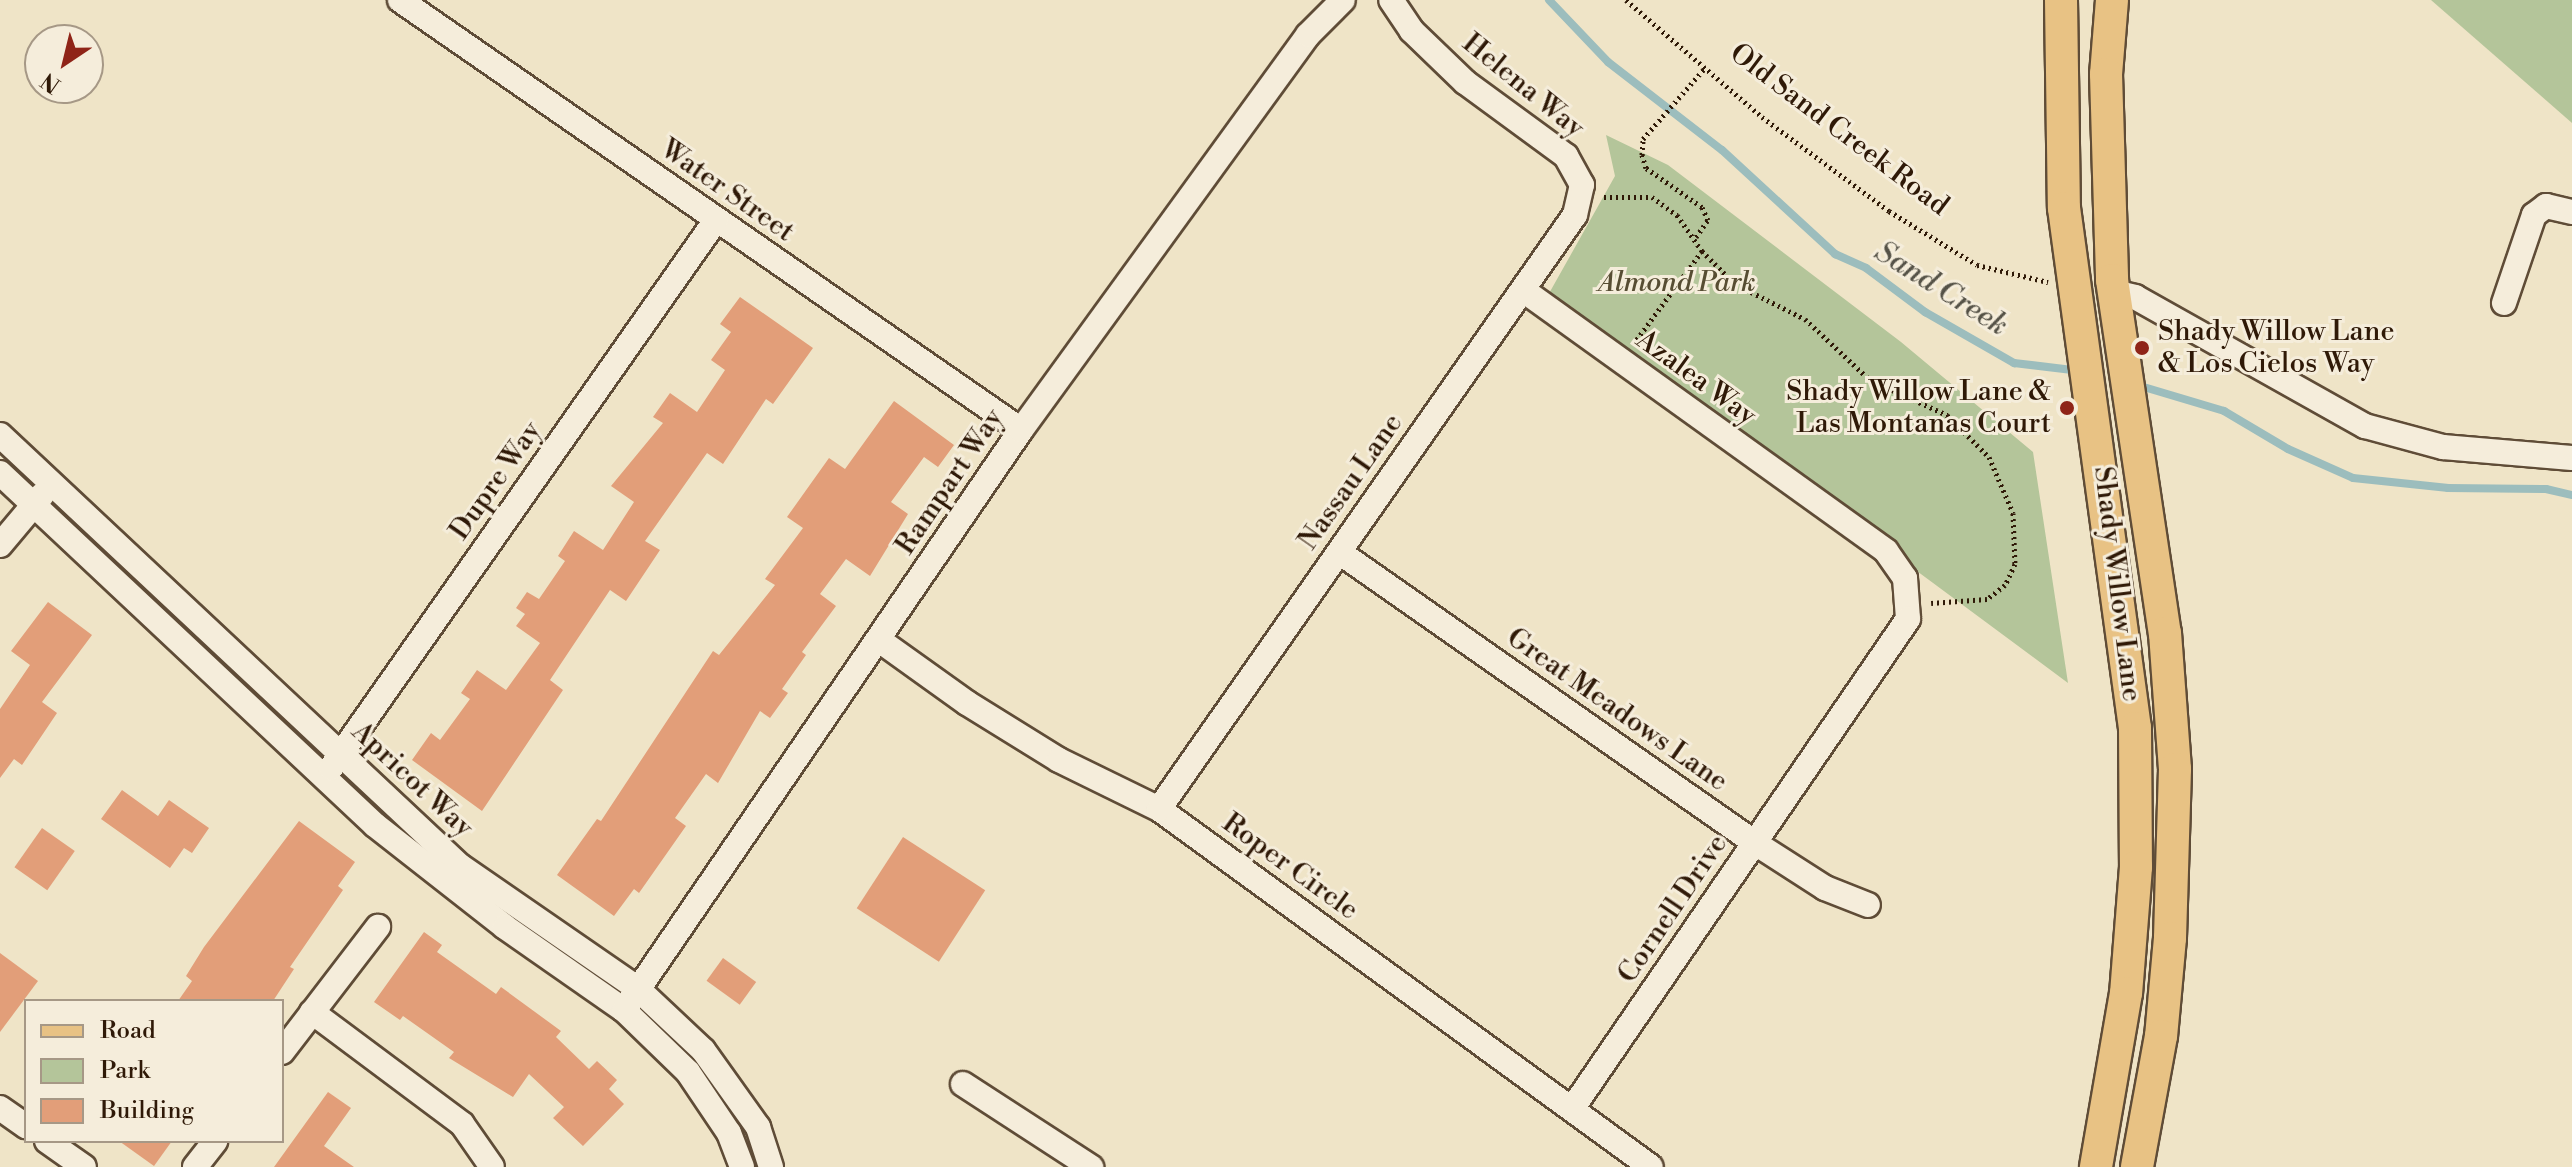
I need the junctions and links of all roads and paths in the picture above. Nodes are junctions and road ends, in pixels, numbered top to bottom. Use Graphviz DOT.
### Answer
graph roads {
  1 [pos="400,0"];
  2 [pos="1343,0"];
  3 [pos="1391,0"];
  4 [pos="1626,0"];
  5 [pos="2061,0"];
  6 [pos="2112,0"];
  7 [pos="1705,68"];
  8 [pos="1580,192"];
  9 [pos="2572,212"];
  10 [pos="716,220"];
  11 [pos="1696,237"];
  12 [pos="1702,251"];
  13 [pos="2032,282"];
  14 [pos="1523,290"];
  15 [pos="2504,303"];
  16 [pos="2116,307"];
  17 [pos="1624,334"];
  18 [pos="1021,430"];
  19 [pos="0,435"];
  20 [pos="2572,458"];
  21 [pos="0,473"];
  22 [pos="52,483"];
  23 [pos="34,505"];
  24 [pos="0,545"];
  25 [pos="1339,552"];
  26 [pos="1906,590"];
  27 [pos="879,640"];
  28 [pos="341,755"];
  29 [pos="325,775"];
  30 [pos="1159,809"];
  31 [pos="1755,843"];
  32 [pos="1868,905"];
  33 [pos="378,927"];
  34 [pos="638,989"];
  35 [pos="624,1010"];
  36 [pos="312,1012"];
  37 [pos="284,1049"];
  38 [pos="963,1084"];
  39 [pos="1572,1109"];
  40 [pos="50,1143"];
  41 [pos="213,1143"];
  42 [pos="84,1167"];
  43 [pos="195,1167"];
  44 [pos="492,1167"];
  45 [pos="742,1167"];
  46 [pos="771,1167"];
  47 [pos="1091,1167"];
  48 [pos="1651,1167"];
  49 [pos="2096,1167"];
  50 [pos="2137,1167"];
  1 -- 10 [label="street, Water Street"];
  2 -- 18 [label="street, Rampart Way"];
  3 -- 8 [label="street, Helena Way"];
  4 -- 7 [label="path, Old Sand Creek Road"];
  5 -- 49 [label="main road, Shady Willow Lane"];
  6 -- 16 [label="main road, Shady Willow Lane"];
  7 -- 11 [label="path"];
  7 -- 13 [label="path, Old Sand Creek Road"];
  8 -- 11 [label="path"];
  8 -- 14 [label="street, Nassau Lane"];
  9 -- 15 [label="street"];
  10 -- 18 [label="street, Water Street"];
  10 -- 28 [label="street, Dupre Way"];
  11 -- 12 [label="path"];
  12 -- 17 [label="path"];
  12 -- 26 [label="path"];
  14 -- 25 [label="street, Nassau Lane"];
  14 -- 26 [label="street, Azalea Way"];
  16 -- 20 [label="street"];
  16 -- 50 [label="main road, Shady Willow Lane"];
  18 -- 27 [label="street, Rampart Way"];
  19 -- 22 [label="street, Apricot Way"];
  21 -- 23 [label="street, Apricot Way"];
  22 -- 23 [label="street"];
  22 -- 28 [label="street, Apricot Way"];
  23 -- 24 [label="street"];
  23 -- 29 [label="street, Apricot Way"];
  25 -- 30 [label="street, Nassau Lane"];
  25 -- 31 [label="street, Great Meadows Lane"];
  26 -- 31 [label="street, Cornell Drive"];
  27 -- 30 [label="street, Roper Circle"];
  27 -- 34 [label="street, Rampart Way"];
  28 -- 29 [label="street, Dupre Way"];
  28 -- 34 [label="street, Apricot Way"];
  29 -- 35 [label="street, Apricot Way"];
  30 -- 39 [label="street, Roper Circle"];
  31 -- 32 [label="street, Great Meadows Lane"];
  31 -- 39 [label="street, Cornell Drive"];
  33 -- 36 [label="street"];
  34 -- 35 [label="street, Rampart Way"];
  34 -- 46 [label="street, Apricot Way"];
  35 -- 45 [label="street, Apricot Way"];
  36 -- 37 [label="street"];
  36 -- 44 [label="street"];
  38 -- 47 [label="street"];
  39 -- 48 [label="street, Roper Circle"];
  40 -- 42 [label="street"];
  41 -- 43 [label="street"];
}
